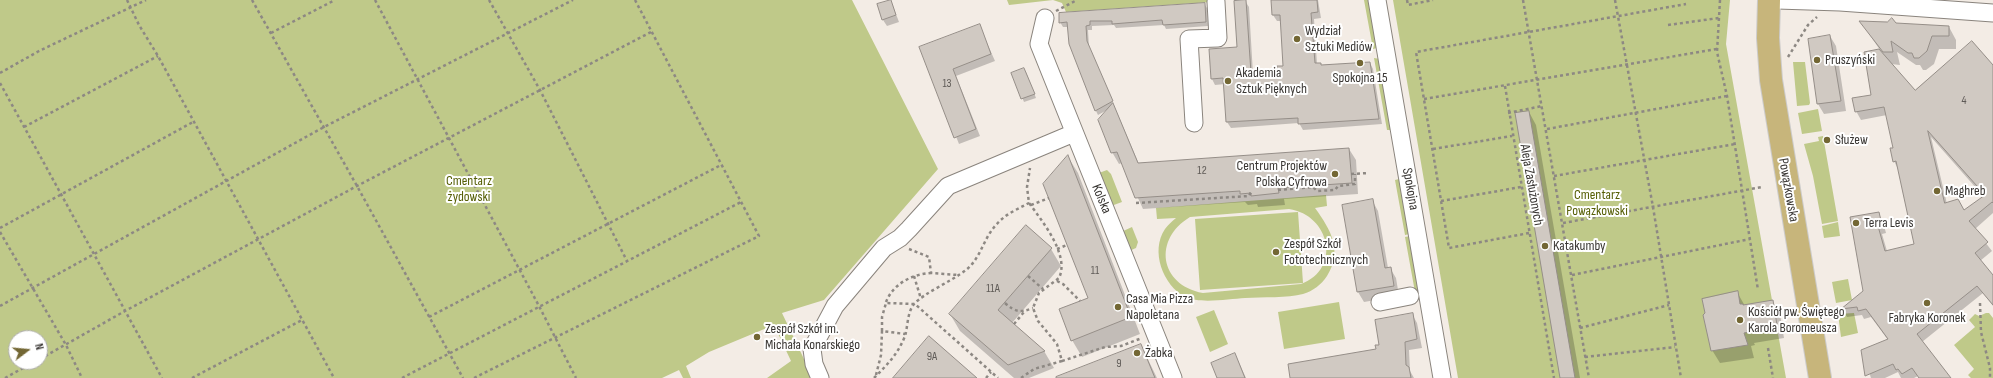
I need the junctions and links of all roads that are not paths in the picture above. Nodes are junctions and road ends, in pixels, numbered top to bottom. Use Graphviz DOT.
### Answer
graph roads {
  1 [pos="1377,0"];
  2 [pos="1769,0"];
  3 [pos="1777,0"];
  4 [pos="1216,2"];
  5 [pos="1993,13"];
  6 [pos="1045,18"];
  7 [pos="1194,123"];
  8 [pos="1074,133"];
  9 [pos="1410,296"];
  10 [pos="1380,302"];
  11 [pos="820,378"];
  12 [pos="1173,378"];
  13 [pos="1442,378"];
  14 [pos="1820,378"];
  1 -- 13 [label="street, Spokojna"];
  2 -- 14 [label="main road, Powązkowska"];
  3 -- 5 [label="street"];
  4 -- 7 [label="street"];
  6 -- 8 [label="street, Kolska"];
  8 -- 11 [label="street"];
  8 -- 12 [label="street, Kolska"];
  9 -- 10 [label="street"];
}
